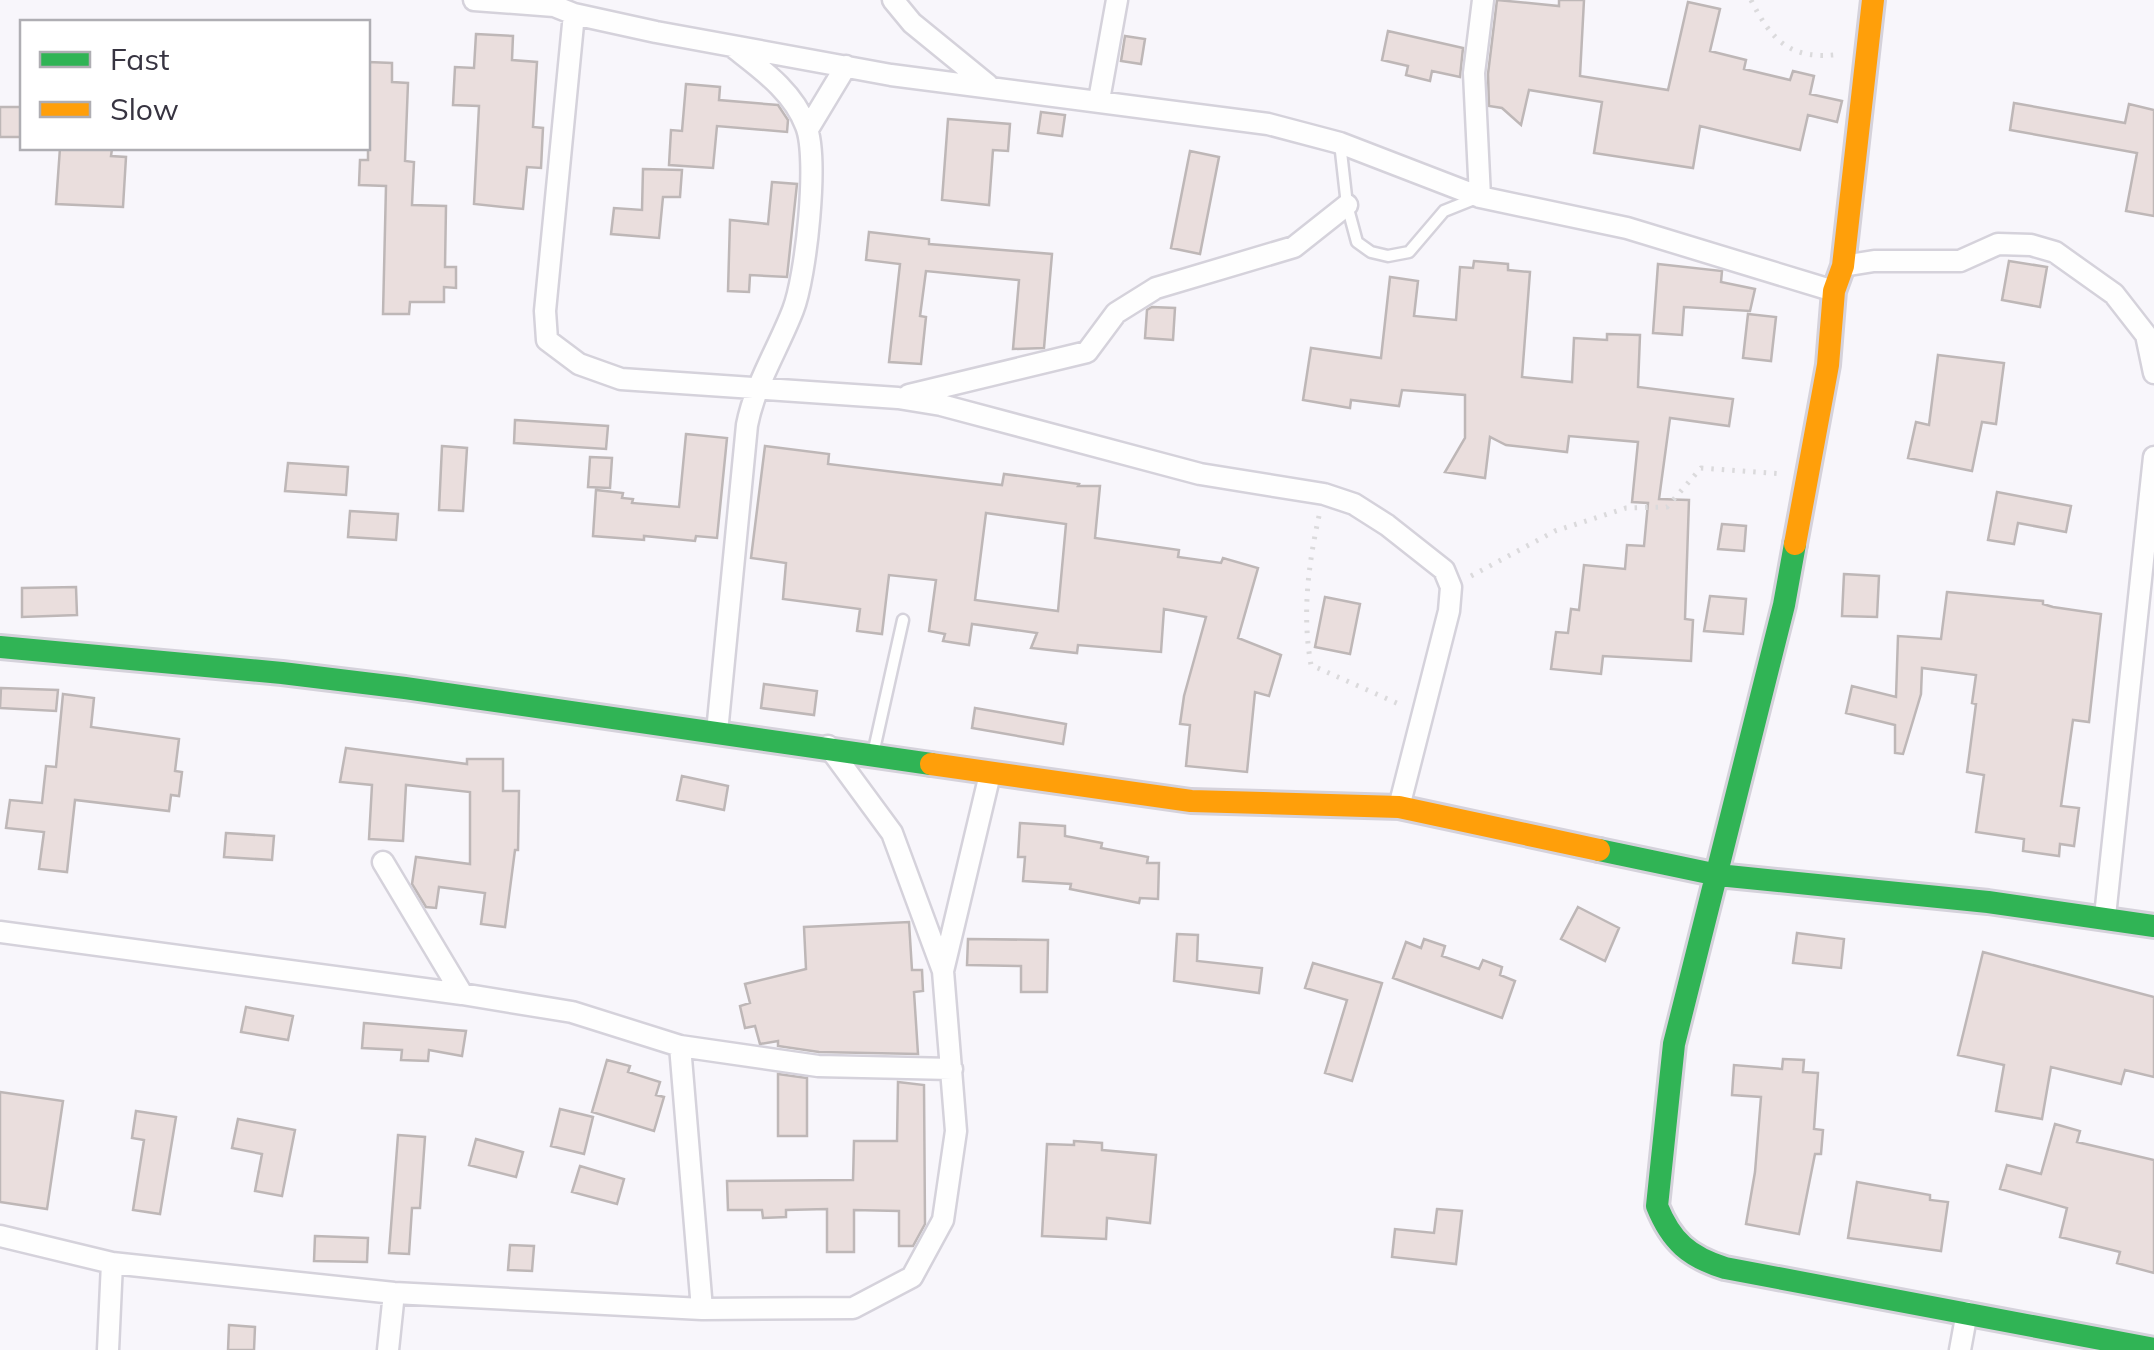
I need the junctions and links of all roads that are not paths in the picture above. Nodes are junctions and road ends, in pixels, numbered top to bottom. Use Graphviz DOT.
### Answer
graph roads {
  1 [pos="474,0"];
  2 [pos="893,0"];
  3 [pos="1116,0"];
  4 [pos="1484,0"];
  5 [pos="1873,0"];
  6 [pos="564,7"];
  7 [pos="730,45"];
  8 [pos="846,66"];
  9 [pos="990,86"];
  10 [pos="1099,100"];
  11 [pos="808,129"];
  12 [pos="1340,143"];
  13 [pos="1480,196"];
  14 [pos="1347,205"];
  15 [pos="1843,266"];
  16 [pos="1834,290"];
  17 [pos="2154,373"];
  18 [pos="757,390"];
  19 [pos="898,398"];
  20 [pos="2154,457"];
  21 [pos="903,620"];
  22 [pos="0,647"];
  23 [pos="717,732"];
  24 [pos="828,746"];
  25 [pos="872,754"];
  26 [pos="990,774"];
  27 [pos="1400,808"];
  28 [pos="384,862"];
  29 [pos="1718,876"];
  30 [pos="2105,916"];
  31 [pos="2154,926"];
  32 [pos="0,932"];
  33 [pos="942,971"];
  34 [pos="462,994"];
  35 [pos="680,1046"];
  36 [pos="952,1068"];
  37 [pos="0,1236"];
  38 [pos="112,1263"];
  39 [pos="394,1293"];
  40 [pos="702,1309"];
  41 [pos="1966,1312"];
  42 [pos="2154,1349"];
  43 [pos="108,1350"];
  44 [pos="388,1350"];
  45 [pos="1960,1350"];
  1 -- 6 [label="street"];
  2 -- 9 [label="street"];
  3 -- 10 [label="street"];
  4 -- 13 [label="street"];
  5 -- 15 [label="street"];
  6 -- 7 [label="street"];
  6 -- 18 [label="street"];
  7 -- 8 [label="street"];
  7 -- 11 [label="street"];
  8 -- 9 [label="street"];
  8 -- 11 [label="street"];
  9 -- 10 [label="street"];
  10 -- 12 [label="street"];
  11 -- 18 [label="street"];
  12 -- 13 [label="street"];
  12 -- 14 [label="lane"];
  13 -- 14 [label="lane"];
  13 -- 16 [label="street"];
  14 -- 19 [label="street"];
  15 -- 16 [label="street"];
  15 -- 17 [label="street"];
  16 -- 29 [label="street"];
  18 -- 19 [label="street"];
  18 -- 23 [label="street"];
  19 -- 27 [label="street"];
  20 -- 30 [label="street"];
  21 -- 25 [label="lane"];
  22 -- 23 [label="street"];
  23 -- 24 [label="street"];
  24 -- 25 [label="street"];
  24 -- 33 [label="street"];
  25 -- 26 [label="street"];
  26 -- 27 [label="street"];
  26 -- 33 [label="street"];
  27 -- 29 [label="street"];
  28 -- 34 [label="street"];
  29 -- 30 [label="street"];
  29 -- 41 [label="street"];
  30 -- 31 [label="street"];
  32 -- 34 [label="street"];
  33 -- 36 [label="street"];
  34 -- 35 [label="street"];
  35 -- 36 [label="street"];
  35 -- 40 [label="street"];
  36 -- 40 [label="street"];
  37 -- 38 [label="street"];
  38 -- 39 [label="street"];
  38 -- 43 [label="street"];
  39 -- 40 [label="street"];
  39 -- 44 [label="street"];
  41 -- 42 [label="street"];
  41 -- 45 [label="street"];
}
